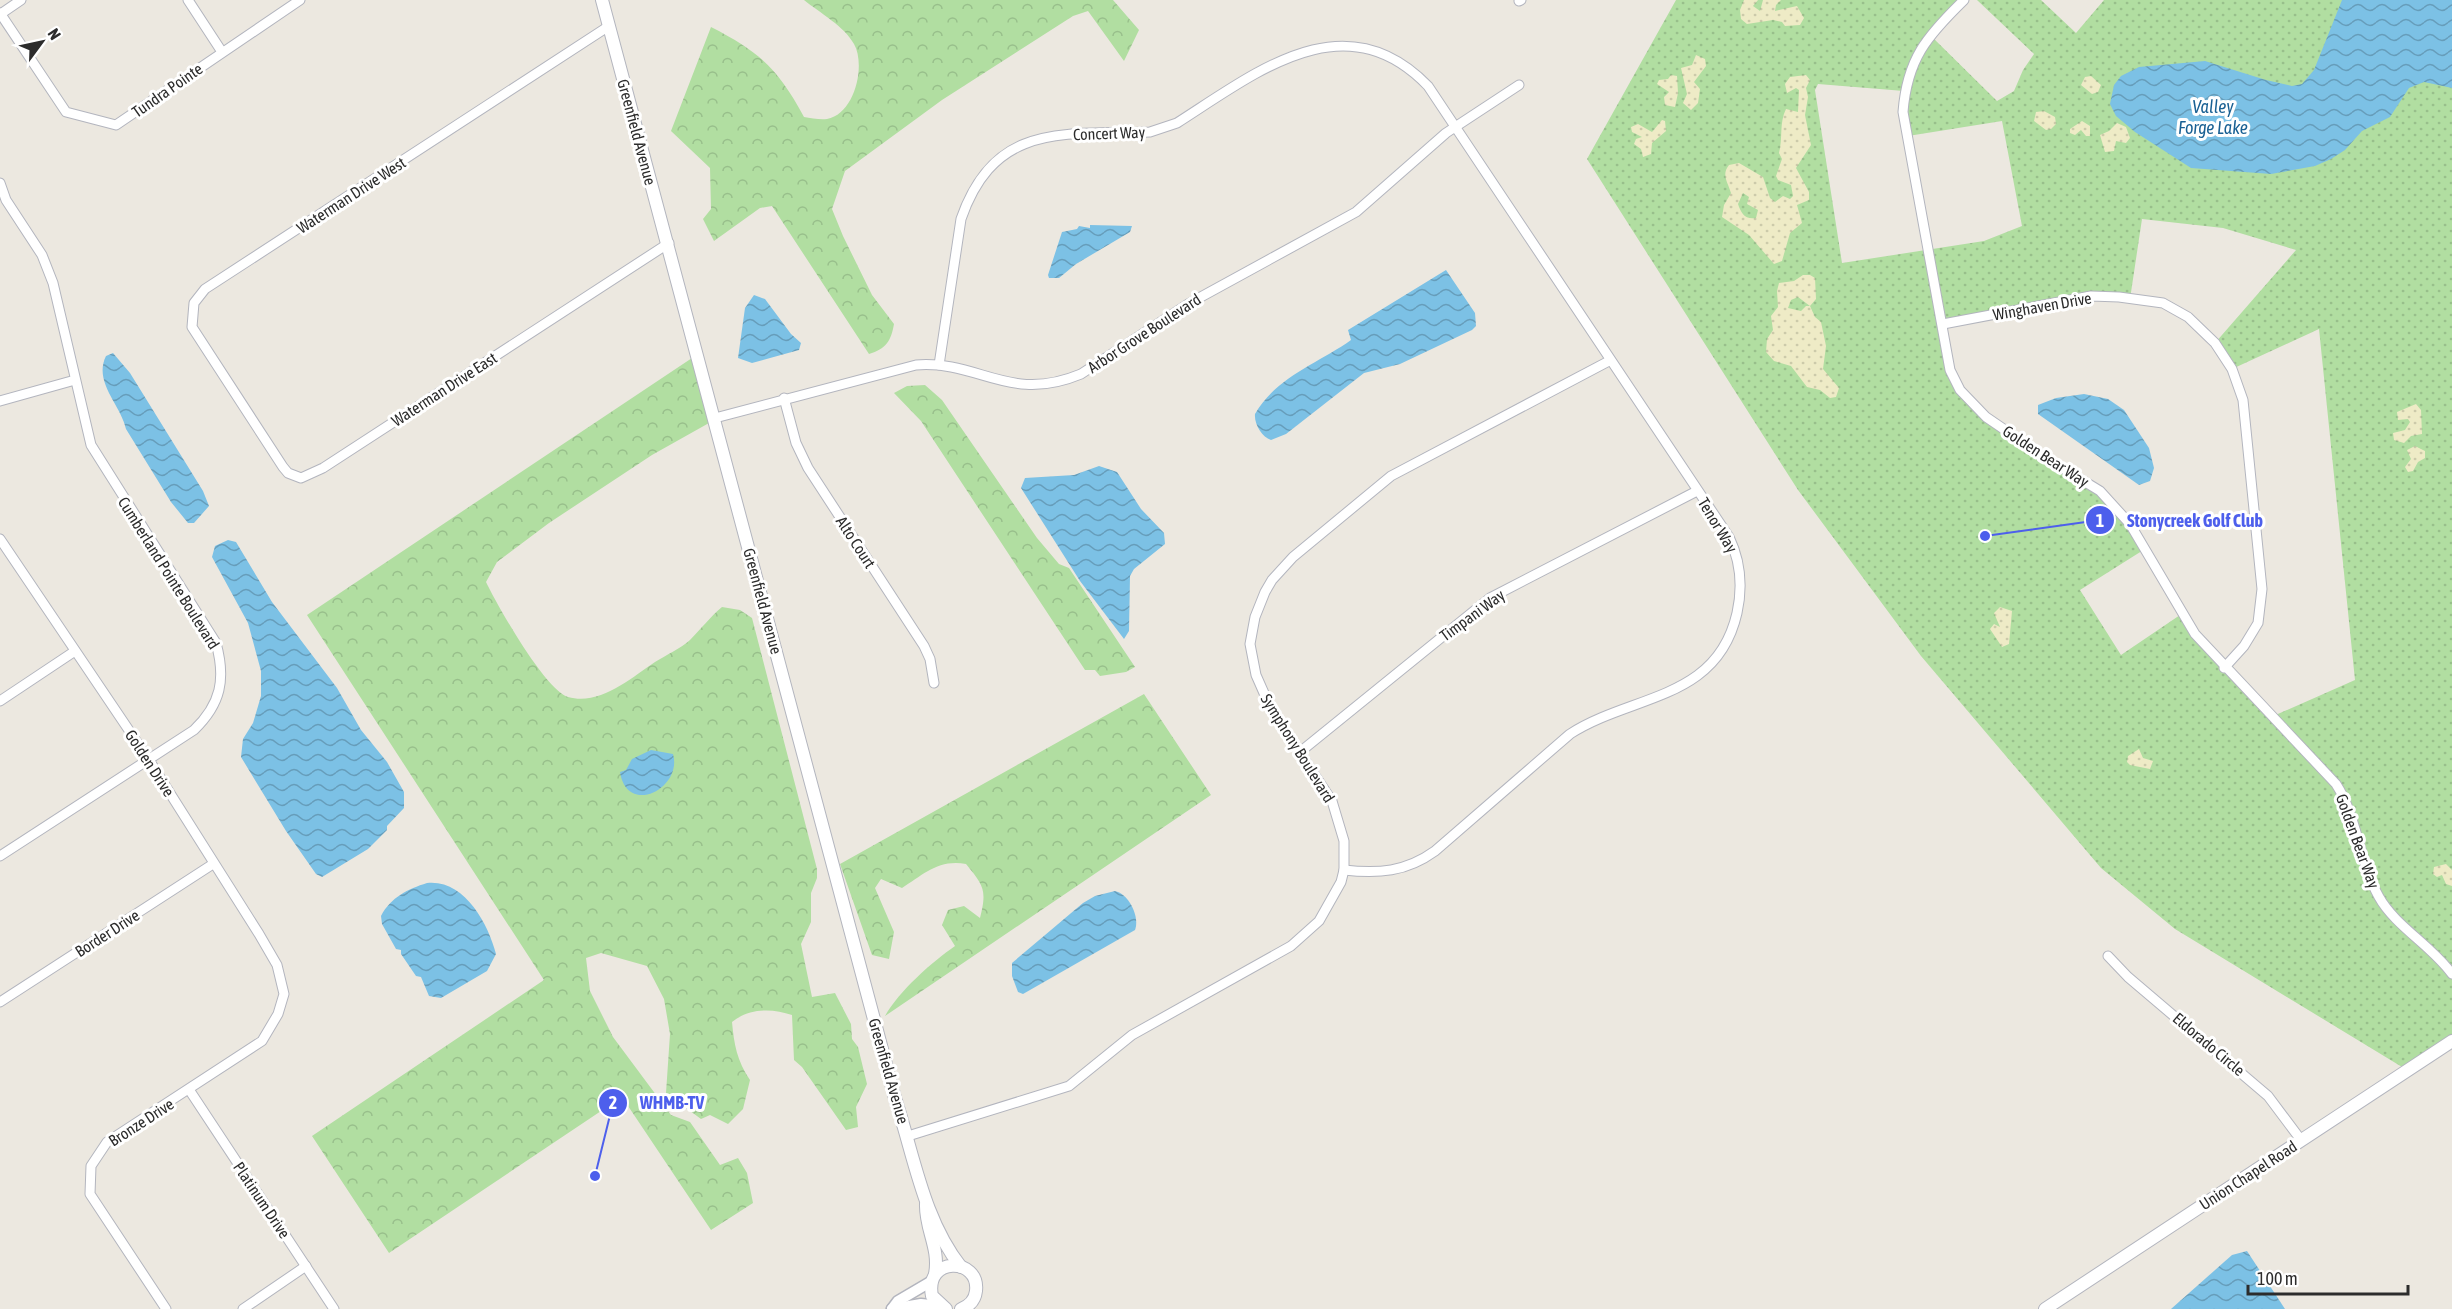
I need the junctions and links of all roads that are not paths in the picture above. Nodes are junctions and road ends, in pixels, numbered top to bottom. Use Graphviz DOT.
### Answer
graph roads {
  1 [pos="21,0"];
  2 [pos="188,0"];
  3 [pos="300,0"];
  4 [pos="602,0"];
  5 [pos="1964,0"];
  6 [pos="1,13"];
  7 [pos="609,26"];
  8 [pos="222,52"];
  9 [pos="1519,85"];
  10 [pos="1454,127"];
  11 [pos="0,183"];
  12 [pos="3,198"];
  13 [pos="669,243"];
  14 [pos="1943,324"];
  15 [pos="1609,361"];
  16 [pos="939,365"];
  17 [pos="75,380"];
  18 [pos="784,398"];
  19 [pos="0,401"];
  20 [pos="242,404"];
  21 [pos="715,418"];
  22 [pos="1697,491"];
  23 [pos="0,539"];
  24 [pos="3,551"];
  25 [pos="75,651"];
  26 [pos="2224,668"];
  27 [pos="934,683"];
  28 [pos="0,701"];
  29 [pos="1300,752"];
  30 [pos="149,760"];
  31 [pos="0,856"];
  32 [pos="213,864"];
  33 [pos="1344,870"];
  34 [pos="2108,956"];
  35 [pos="2452,974"];
  36 [pos="284,994"];
  37 [pos="0,1002"];
  38 [pos="2452,1041"];
  39 [pos="189,1091"];
  40 [pos="908,1136"];
  41 [pos="2301,1140"];
  42 [pos="926,1202"];
  43 [pos="306,1266"];
  44 [pos="961,1267"];
  45 [pos="933,1278"];
  46 [pos="943,1307"];
  47 [pos="967,1307"];
  48 [pos="166,1309"];
  49 [pos="243,1309"];
  50 [pos="334,1309"];
  51 [pos="892,1309"];
  52 [pos="2045,1309"];
  1 -- 6 [label="street"];
  2 -- 8 [label="street"];
  3 -- 8 [label="street, Tundra Pointe"];
  4 -- 7 [label="main road, Greenfield Avenue"];
  5 -- 14 [label="street, Golden Bear Way"];
  6 -- 8 [label="street, Tundra Pointe"];
  7 -- 13 [label="main road, Greenfield Avenue"];
  7 -- 20 [label="street, Waterman Drive West"];
  9 -- 10 [label="street, Arbor Grove Boulevard"];
  10 -- 15 [label="street, Tenor Way"];
  10 -- 16 [label="street, Arbor Grove Boulevard"];
  10 -- 16 [label="street, Concert Way"];
  11 -- 12 [label="street, Cumberland Pointe Boulevard"];
  12 -- 17 [label="street, Cumberland Pointe Boulevard"];
  13 -- 20 [label="street, Waterman Drive East"];
  13 -- 21 [label="main road, Greenfield Avenue"];
  14 -- 26 [label="street, Golden Bear Way"];
  14 -- 26 [label="street, Winghaven Drive"];
  15 -- 22 [label="street, Tenor Way"];
  15 -- 29 [label="street, Symphony Boulevard"];
  16 -- 18 [label="street, Arbor Grove Boulevard"];
  17 -- 19 [label="street"];
  17 -- 30 [label="street, Cumberland Pointe Boulevard"];
  18 -- 21 [label="street, Arbor Grove Boulevard"];
  18 -- 27 [label="street, Alto Court"];
  21 -- 40 [label="main road, Greenfield Avenue"];
  22 -- 29 [label="street, Timpani Way"];
  22 -- 33 [label="street, Tenor Way"];
  23 -- 24 [label="street, Golden Drive"];
  24 -- 25 [label="street, Golden Drive"];
  25 -- 28 [label="street"];
  25 -- 30 [label="street, Golden Drive"];
  26 -- 35 [label="street, Golden Bear Way"];
  29 -- 33 [label="street, Symphony Boulevard"];
  30 -- 31 [label="street, Cumberland Pointe Boulevard"];
  30 -- 32 [label="street, Golden Drive"];
  32 -- 36 [label="street, Golden Drive"];
  32 -- 37 [label="street, Border Drive"];
  33 -- 40 [label="street, Symphony Boulevard"];
  34 -- 41 [label="street, Eldorado Circle"];
  36 -- 39 [label="street, Bronze Drive"];
  38 -- 41 [label="main road, Union Chapel Road"];
  39 -- 43 [label="street, Platinum Drive"];
  39 -- 48 [label="street, Bronze Drive"];
  40 -- 42 [label="main road, Greenfield Avenue"];
  41 -- 52 [label="main road, Union Chapel Road"];
  42 -- 44 [label="main road, Greenfield Avenue"];
  42 -- 45 [label="main road, Greenfield Avenue"];
  43 -- 49 [label="street"];
  43 -- 50 [label="street, Platinum Drive"];
  44 -- 45 [label="main road"];
  44 -- 47 [label="main road, Greenfield Avenue"];
  45 -- 46 [label="main road, Greenfield Avenue"];
  45 -- 51 [label="street"];
  46 -- 51 [label="street"];
}
